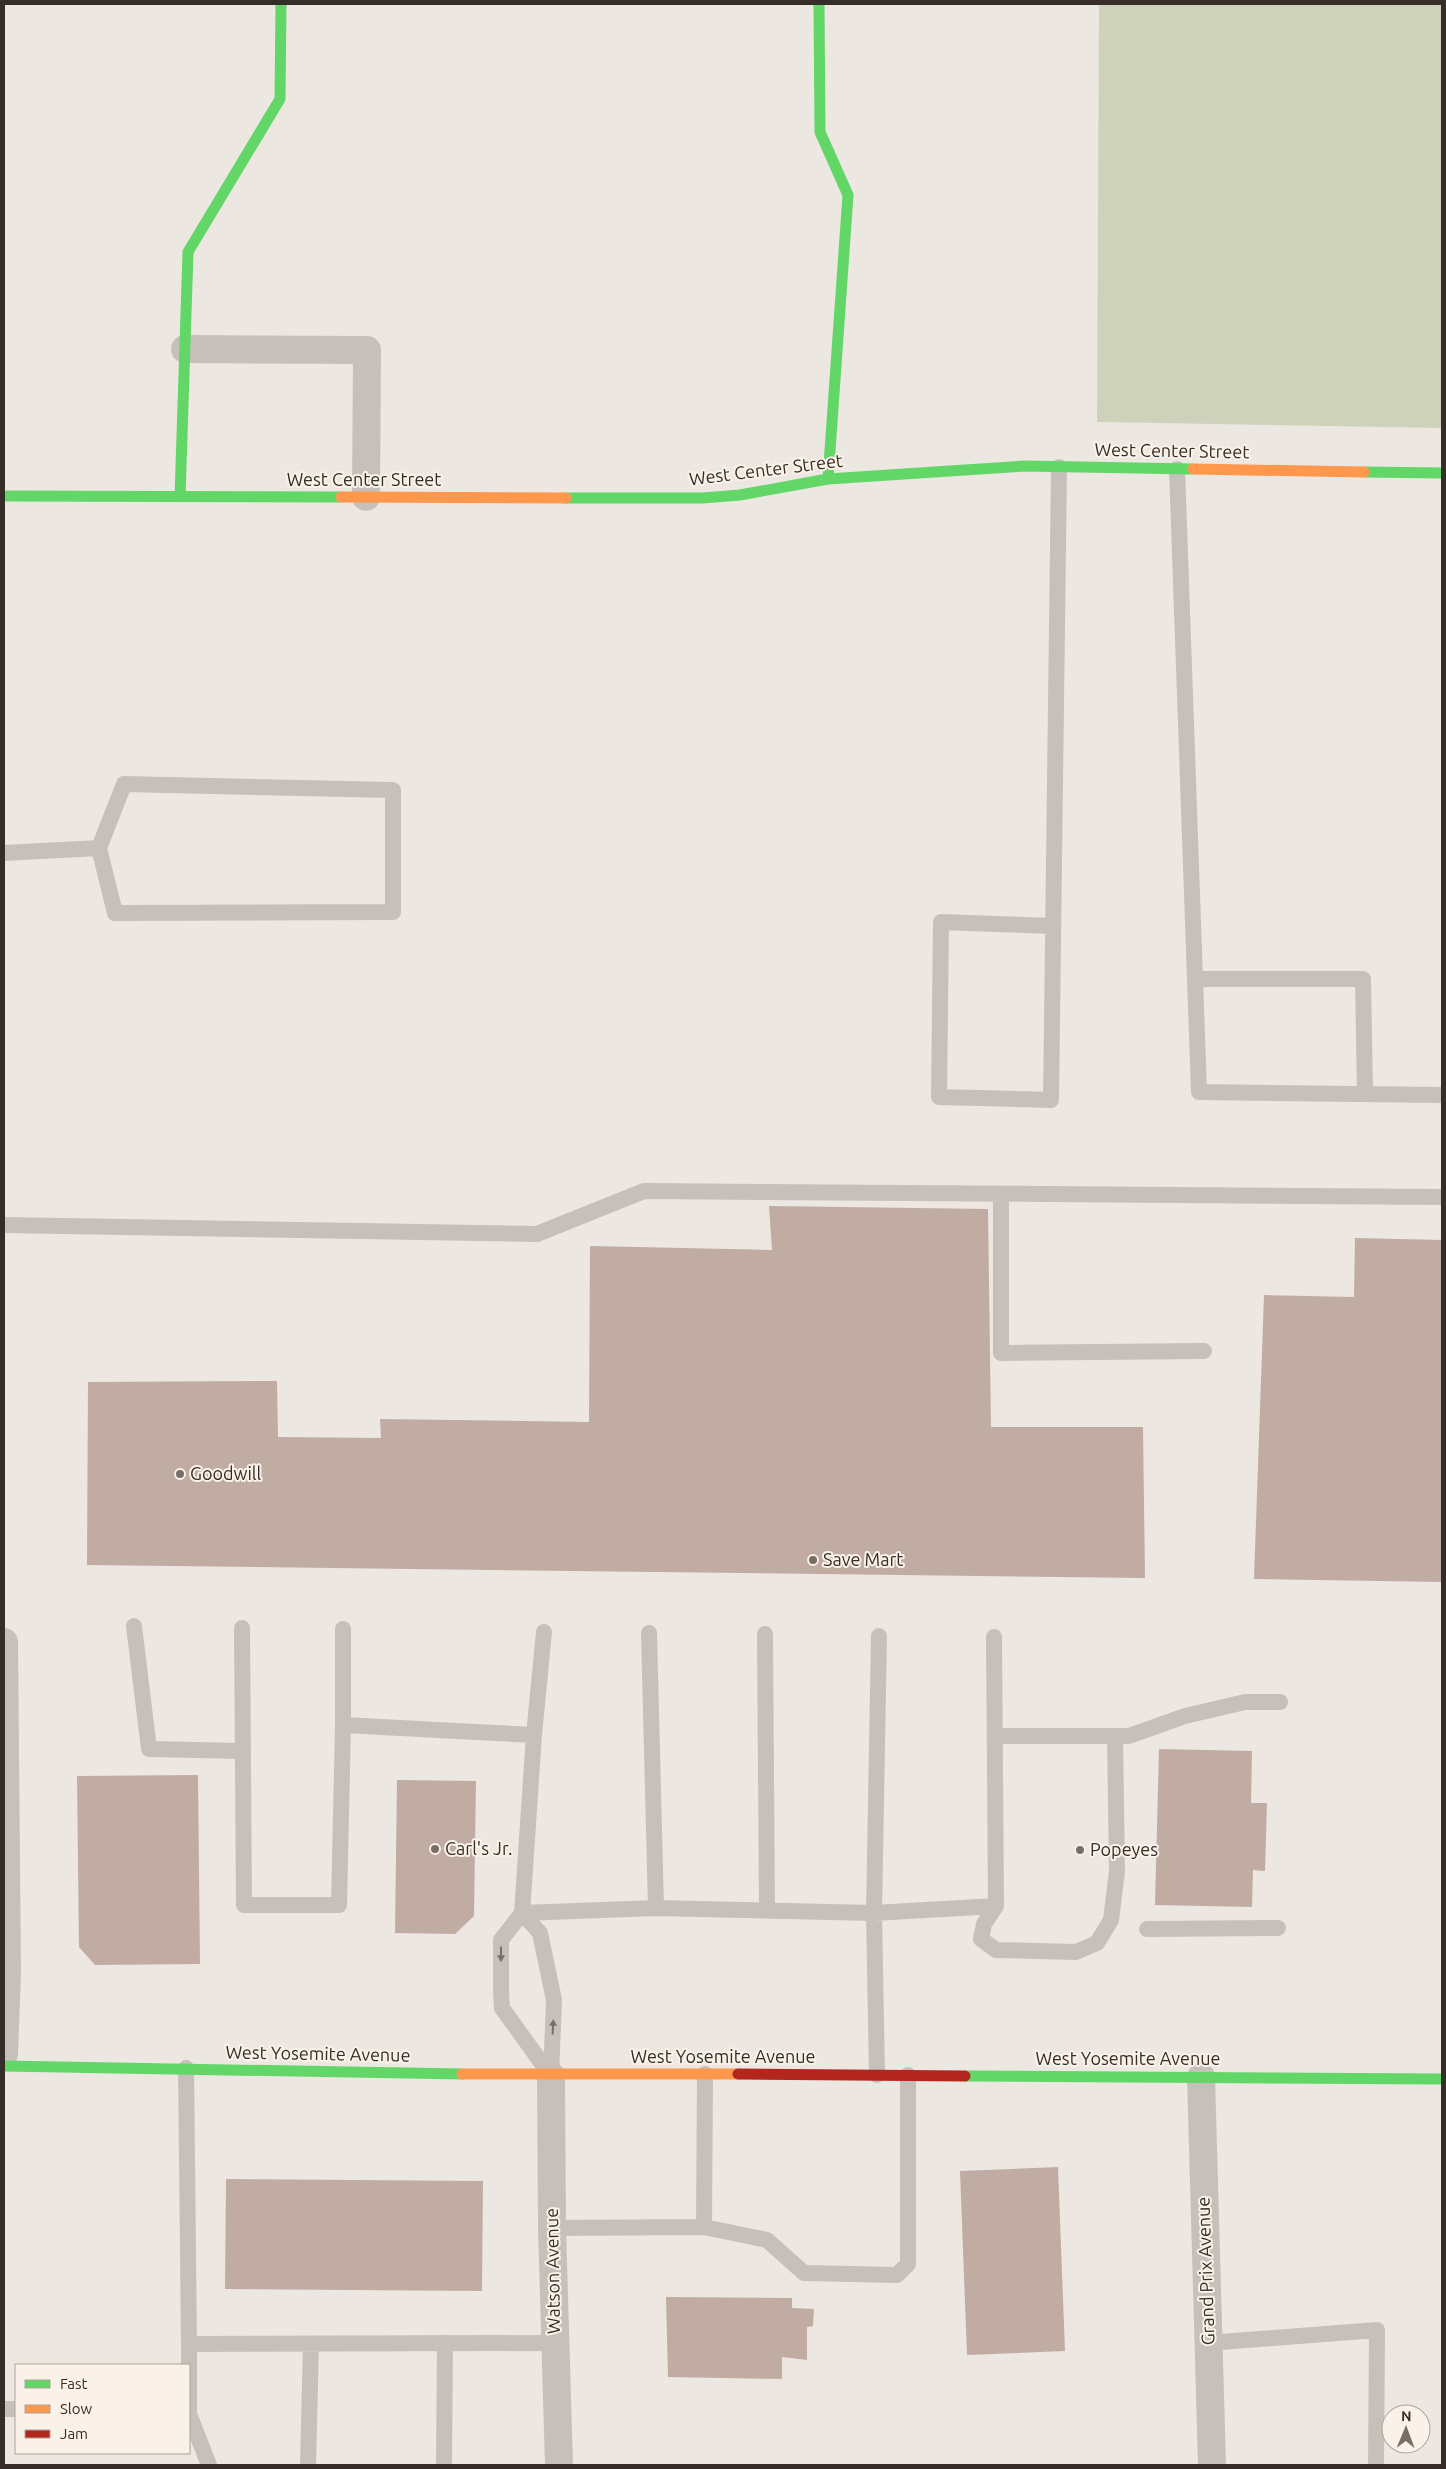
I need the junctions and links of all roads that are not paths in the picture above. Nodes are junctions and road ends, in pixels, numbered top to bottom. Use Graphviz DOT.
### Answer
graph roads {
  1 [pos="281,4"];
  2 [pos="819,4"];
  3 [pos="185,348"];
  4 [pos="1059,467"];
  5 [pos="1177,469"];
  6 [pos="1442,473"];
  7 [pos="828,479"];
  8 [pos="4,496"];
  9 [pos="180,497"];
  10 [pos="366,497"];
  11 [pos="100,848"];
  12 [pos="4,853"];
  13 [pos="1053,926"];
  14 [pos="1195,979"];
  15 [pos="1365,1094"];
  16 [pos="1442,1095"];
  17 [pos="1001,1194"];
  18 [pos="1442,1197"];
  19 [pos="4,1225"];
  20 [pos="1204,1351"];
  21 [pos="134,1626"];
  22 [pos="242,1628"];
  23 [pos="343,1629"];
  24 [pos="544,1632"];
  25 [pos="649,1633"];
  26 [pos="765,1634"];
  27 [pos="879,1636"];
  28 [pos="994,1638"];
  29 [pos="4,1642"];
  30 [pos="1280,1702"];
  31 [pos="343,1725"];
  32 [pos="534,1734"];
  33 [pos="995,1736"];
  34 [pos="1114,1736"];
  35 [pos="243,1751"];
  36 [pos="996,1906"];
  37 [pos="656,1908"];
  38 [pos="767,1910"];
  39 [pos="522,1912"];
  40 [pos="874,1913"];
  41 [pos="1278,1928"];
  42 [pos="1147,1929"];
  43 [pos="4,2054"];
  44 [pos="4,2066"];
  45 [pos="186,2068"];
  46 [pos="706,2074"];
  47 [pos="877,2075"];
  48 [pos="908,2075"];
  49 [pos="551,2076"];
  50 [pos="1201,2077"];
  51 [pos="1442,2079"];
  52 [pos="704,2227"];
  53 [pos="552,2228"];
  54 [pos="445,2343"];
  55 [pos="555,2343"];
  56 [pos="189,2344"];
  57 [pos="311,2344"];
  58 [pos="1208,2344"];
  59 [pos="189,2364"];
  60 [pos="190,2416"];
  61 [pos="209,2465"];
  62 [pos="308,2465"];
  63 [pos="444,2465"];
  64 [pos="559,2465"];
  65 [pos="1212,2465"];
  66 [pos="1376,2465"];
  1 -- 3 [label="street"];
  2 -- 7 [label="street"];
  3 -- 9 [label="street"];
  3 -- 10 [label="street"];
  4 -- 5 [label="street, West Center Street"];
  4 -- 7 [label="street, West Center Street"];
  4 -- 13 [label="lane"];
  5 -- 6 [label="street, West Center Street"];
  5 -- 14 [label="lane"];
  7 -- 10 [label="street, West Center Street"];
  8 -- 9 [label="street, West Center Street"];
  9 -- 10 [label="street, West Center Street"];
  11 -- 11 [label="lane"];
  11 -- 12 [label="lane"];
  13 -- 13 [label="lane"];
  14 -- 15 [label="lane"];
  14 -- 15 [label="lane"];
  15 -- 16 [label="lane"];
  17 -- 18 [label="lane"];
  17 -- 19 [label="lane"];
  17 -- 20 [label="lane"];
  21 -- 35 [label="lane"];
  22 -- 35 [label="lane"];
  23 -- 31 [label="lane"];
  24 -- 32 [label="lane"];
  25 -- 37 [label="lane"];
  26 -- 38 [label="lane"];
  27 -- 40 [label="lane"];
  28 -- 33 [label="lane"];
  29 -- 43 [label="street"];
  30 -- 34 [label="lane"];
  31 -- 32 [label="lane"];
  31 -- 35 [label="lane"];
  32 -- 39 [label="lane"];
  33 -- 34 [label="lane"];
  33 -- 36 [label="lane"];
  34 -- 36 [label="lane"];
  36 -- 40 [label="lane"];
  37 -- 38 [label="lane"];
  37 -- 39 [label="lane"];
  38 -- 40 [label="lane"];
  49 -- 39 [label="lane, one-way"];
  39 -- 49 [label="lane, one-way"];
  40 -- 47 [label="lane"];
  41 -- 42 [label="lane"];
  44 -- 45 [label="street, West Yosemite Avenue"];
  45 -- 49 [label="street, West Yosemite Avenue"];
  45 -- 56 [label="lane"];
  46 -- 47 [label="street, West Yosemite Avenue"];
  46 -- 49 [label="street, West Yosemite Avenue"];
  46 -- 52 [label="lane"];
  47 -- 48 [label="street, West Yosemite Avenue"];
  48 -- 50 [label="street, West Yosemite Avenue"];
  48 -- 52 [label="lane"];
  49 -- 53 [label="street, Watson Avenue"];
  50 -- 51 [label="street, West Yosemite Avenue"];
  50 -- 58 [label="street, Grand Prix Avenue"];
  52 -- 53 [label="lane"];
  53 -- 55 [label="street, Watson Avenue"];
  54 -- 55 [label="lane"];
  54 -- 57 [label="lane"];
  54 -- 63 [label="lane"];
  55 -- 64 [label="street, Watson Avenue"];
  56 -- 57 [label="lane"];
  56 -- 59 [label="lane"];
  57 -- 62 [label="lane"];
  58 -- 65 [label="street, Grand Prix Avenue"];
  58 -- 66 [label="lane"];
  60 -- 61 [label="lane"];
}
